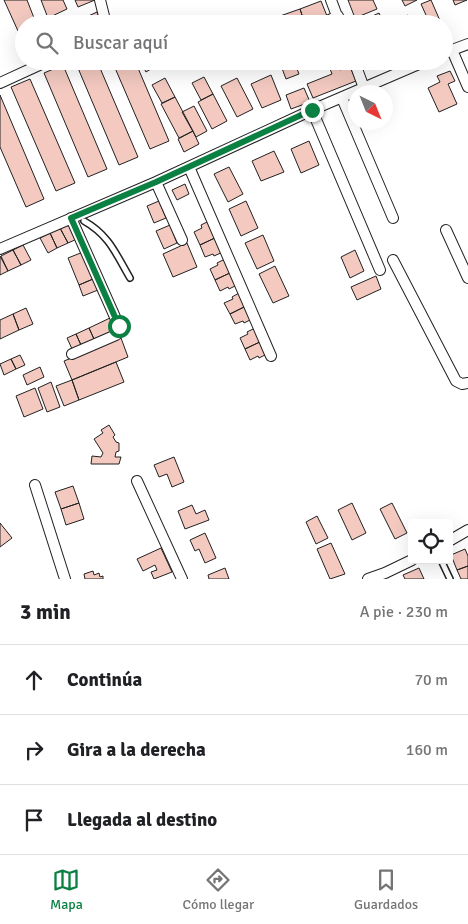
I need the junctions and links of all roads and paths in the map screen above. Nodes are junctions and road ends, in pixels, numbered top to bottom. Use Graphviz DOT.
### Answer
graph roads {
  1 [pos="100,0"];
  2 [pos="331,0"];
  3 [pos="104,15"];
  4 [pos="337,15"];
  5 [pos="468,44"];
  6 [pos="453,50"];
  7 [pos="453,61"];
  8 [pos="28,70"];
  9 [pos="357,70"];
  10 [pos="405,70"];
  11 [pos="0,83"];
  12 [pos="363,85"];
  13 [pos="371,85"];
  14 [pos="468,87"];
  15 [pos="348,95"];
  16 [pos="342,98"];
  17 [pos="312,110"];
  18 [pos="189,167"];
  19 [pos="156,182"];
  20 [pos="77,218"];
  21 [pos="392,218"];
  22 [pos="446,230"];
  23 [pos="182,240"];
  24 [pos="0,249"];
  25 [pos="393,260"];
  26 [pos="380,270"];
  27 [pos="130,278"];
  28 [pos="468,278"];
  29 [pos="72,354"];
  30 [pos="271,356"];
  31 [pos="468,383"];
  32 [pos="137,481"];
  33 [pos="35,485"];
  34 [pos="468,530"];
  35 [pos="453,539"];
  36 [pos="408,562"];
  37 [pos="443,564"];
  38 [pos="65,579"];
  39 [pos="182,579"];
  40 [pos="368,579"];
  41 [pos="450,579"];
  1 -- 3 [label="street"];
  2 -- 4 [label="street"];
  5 -- 6 [label="street"];
  7 -- 14 [label="street"];
  8 -- 11 [label="street"];
  9 -- 12 [label="street"];
  10 -- 13 [label="street"];
  15 -- 16 [label="street"];
  16 -- 17 [label="street"];
  16 -- 21 [label="street"];
  17 -- 18 [label="street"];
  17 -- 26 [label="street"];
  18 -- 19 [label="street"];
  18 -- 30 [label="street"];
  19 -- 20 [label="street"];
  19 -- 23 [label="street"];
  20 -- 24 [label="street"];
  20 -- 27 [label="lane"];
  20 -- 29 [label="street"];
  22 -- 28 [label="street"];
  25 -- 31 [label="street"];
  32 -- 39 [label="street"];
  33 -- 38 [label="street"];
  34 -- 35 [label="street"];
  36 -- 40 [label="street"];
  37 -- 41 [label="lane"];
}
